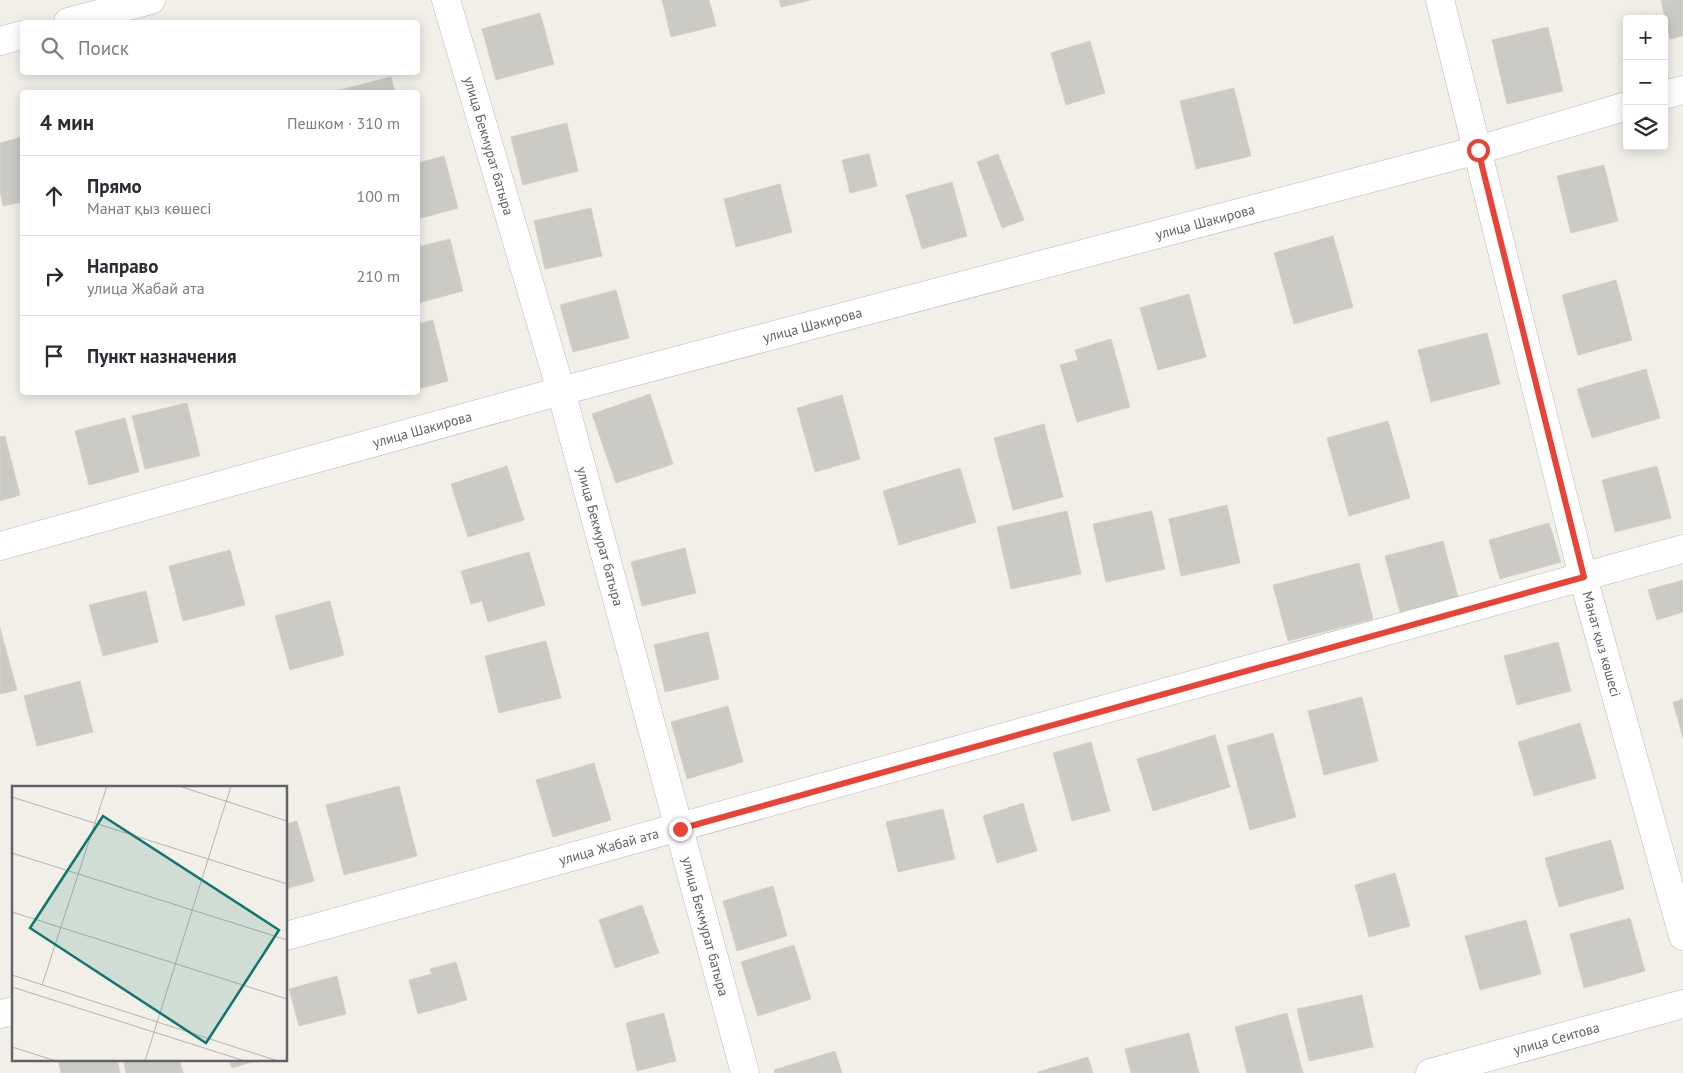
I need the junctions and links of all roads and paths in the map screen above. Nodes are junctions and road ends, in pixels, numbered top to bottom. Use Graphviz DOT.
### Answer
graph roads {
  1 [pos="151,0"];
  2 [pos="446,0"];
  3 [pos="1440,0"];
  4 [pos="76,20"];
  5 [pos="20,36"];
  6 [pos="0,41"];
  7 [pos="1683,90"];
  8 [pos="1668,94"];
  9 [pos="1623,107"];
  10 [pos="1478,150"];
  11 [pos="561,391"];
  12 [pos="0,546"];
  13 [pos="1683,550"];
  14 [pos="1584,577"];
  15 [pos="680,829"];
  16 [pos="288,935"];
  17 [pos="1683,936"];
  18 [pos="1683,1004"];
  19 [pos="745,1073"];
  20 [pos="1430,1073"];
  1 -- 4 [label="street"];
  2 -- 11 [label="street, улица Бекмурат батыра"];
  3 -- 10 [label="street, Манат қыз көшесі"];
  5 -- 6 [label="street"];
  7 -- 8 [label="street"];
  9 -- 10 [label="street, улица Шакирова"];
  10 -- 11 [label="street, улица Шакирова"];
  10 -- 14 [label="street, Манат қыз көшесі"];
  11 -- 12 [label="street, улица Шакирова"];
  11 -- 15 [label="street, улица Бекмурат батыра"];
  13 -- 14 [label="street, улица Жабай ата"];
  14 -- 15 [label="street, улица Жабай ата"];
  14 -- 17 [label="street, Манат қыз көшесі"];
  15 -- 16 [label="street, улица Жабай ата"];
  15 -- 19 [label="street, улица Бекмурат батыра"];
  18 -- 20 [label="street, улица Сеитова"];
}
